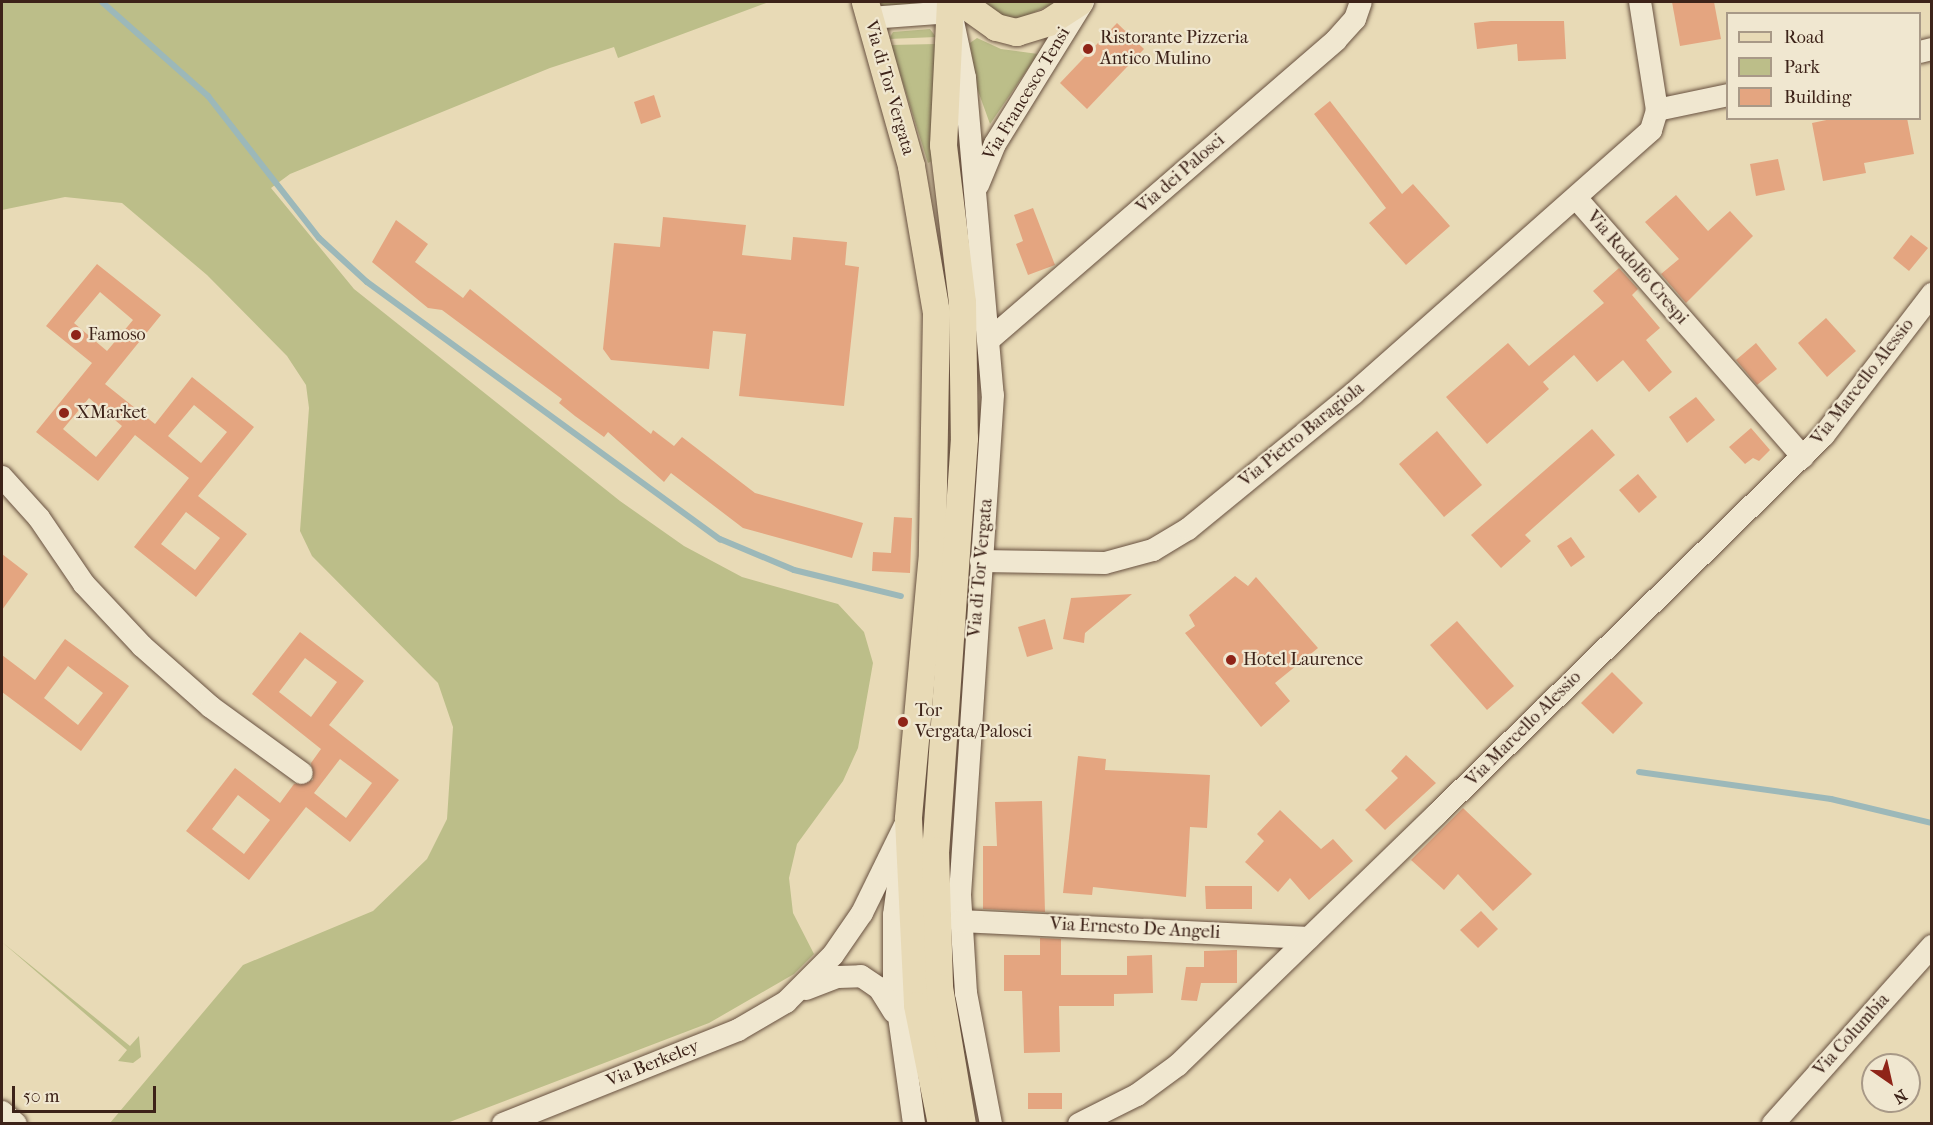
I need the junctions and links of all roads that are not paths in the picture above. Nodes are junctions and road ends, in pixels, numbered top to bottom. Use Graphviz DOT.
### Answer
graph roads {
  1 [pos="1081,2"];
  2 [pos="1361,2"];
  3 [pos="1640,2"];
  4 [pos="954,5"];
  5 [pos="867,10"];
  6 [pos="1726,95"];
  7 [pos="1657,110"];
  8 [pos="977,189"];
  9 [pos="1577,199"];
  10 [pos="1932,294"];
  11 [pos="990,339"];
  12 [pos="1803,457"];
  13 [pos="2,477"];
  14 [pos="981,561"];
  15 [pos="302,773"];
  16 [pos="908,819"];
  17 [pos="961,921"];
  18 [pos="1309,938"];
  19 [pos="1932,946"];
  20 [pos="796,993"];
  21 [pos="897,1017"];
  22 [pos="2,1112"];
  23 [pos="16,1124"];
  24 [pos="503,1124"];
  25 [pos="914,1124"];
  26 [pos="941,1124"];
  27 [pos="962,1124"];
  28 [pos="991,1124"];
  29 [pos="1079,1124"];
  30 [pos="1773,1124"];
  1 -- 4 [label="main road"];
  1 -- 8 [label="street, Via Francesco Tensi"];
  2 -- 11 [label="street, Via dei Palosci"];
  3 -- 7 [label="street"];
  4 -- 5 [label="street"];
  4 -- 8 [label="street, Via di Tor Vergata"];
  4 -- 27 [label="main road, Via di Tor Vergata"];
  5 -- 16 [label="main road, Via di Tor Vergata"];
  6 -- 7 [label="street"];
  7 -- 9 [label="street, Via Rodolfo Crespi"];
  8 -- 11 [label="street, Via di Tor Vergata"];
  9 -- 12 [label="street, Via Rodolfo Crespi"];
  9 -- 14 [label="street, Via Pietro Baragiola"];
  10 -- 12 [label="street, Via Marcello Alessio"];
  11 -- 14 [label="street, Via di Tor Vergata"];
  12 -- 18 [label="street, Via Marcello Alessio"];
  13 -- 15 [label="street"];
  14 -- 17 [label="street, Via di Tor Vergata"];
  16 -- 20 [label="street, Via Berkeley"];
  16 -- 21 [label="street, Via di Tor Vergata"];
  16 -- 26 [label="main road, Via di Tor Vergata"];
  17 -- 18 [label="street, Via Ernesto De Angeli"];
  17 -- 28 [label="street, Via di Tor Vergata"];
  18 -- 29 [label="street, Via Marcello Alessio"];
  19 -- 30 [label="street, Via Columbia"];
  20 -- 21 [label="street, Via Berkeley"];
  20 -- 24 [label="street, Via Berkeley"];
  21 -- 25 [label="street, Via di Tor Vergata"];
  22 -- 23 [label="street"];
}
